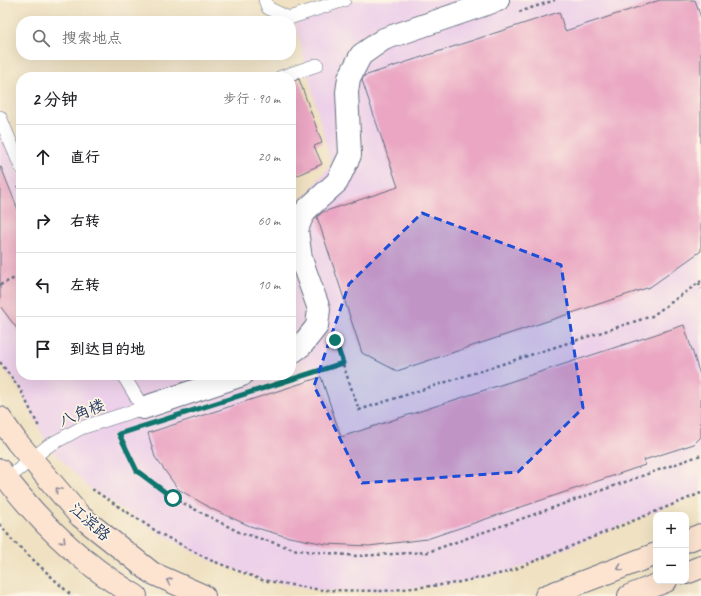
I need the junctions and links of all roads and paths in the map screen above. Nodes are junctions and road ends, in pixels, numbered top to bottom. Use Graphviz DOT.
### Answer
graph roads {
  1 [pos="265,0"];
  2 [pos="344,0"];
  3 [pos="498,0"];
  4 [pos="555,0"];
  5 [pos="518,12"];
  6 [pos="285,16"];
  7 [pos="295,16"];
  8 [pos="317,65"];
  9 [pos="296,72"];
  10 [pos="0,117"];
  11 [pos="16,154"];
  12 [pos="16,277"];
  13 [pos="700,282"];
  14 [pos="0,285"];
  15 [pos="701,289"];
  16 [pos="335,340"];
  17 [pos="296,349"];
  18 [pos="0,362"];
  19 [pos="343,363"];
  20 [pos="296,378"];
  21 [pos="126,380"];
  22 [pos="227,380"];
  23 [pos="289,380"];
  24 [pos="261,389"];
  25 [pos="143,408"];
  26 [pos="0,418"];
  27 [pos="127,432"];
  28 [pos="40,453"];
  29 [pos="701,456"];
  30 [pos="4,474"];
  31 [pos="88,487"];
  32 [pos="701,493"];
  33 [pos="0,524"];
  34 [pos="701,535"];
  35 [pos="689,540"];
  36 [pos="653,555"];
  37 [pos="701,567"];
  38 [pos="689,572"];
  39 [pos="659,584"];
  40 [pos="72,596"];
  41 [pos="136,596"];
  42 [pos="204,596"];
  43 [pos="546,596"];
  44 [pos="629,596"];
  1 -- 6 [label="lane"];
  2 -- 7 [label="lane"];
  3 -- 17 [label="street"];
  4 -- 5 [label="path"];
  8 -- 9 [label="lane"];
  10 -- 11 [label="lane"];
  12 -- 14 [label="path"];
  13 -- 15 [label="path"];
  13 -- 19 [label="path"];
  16 -- 19 [label="path"];
  18 -- 28 [label="path"];
  19 -- 20 [label="path"];
  21 -- 25 [label="lane"];
  22 -- 25 [label="street"];
  23 -- 24 [label="path"];
  25 -- 28 [label="lane, 八角楼"];
  26 -- 28 [label="main road, 江滨路"];
  27 -- 29 [label="path"];
  28 -- 30 [label="lane, 八角楼"];
  42 -- 28 [label="main road, 江滨路, one-way"];
  30 -- 41 [label="main road, 江滨路, one-way"];
  31 -- 32 [label="path"];
  33 -- 40 [label="path"];
  34 -- 35 [label="main road"];
  36 -- 43 [label="main road, one-way"];
  37 -- 38 [label="main road"];
  39 -- 44 [label="main road"];
}
